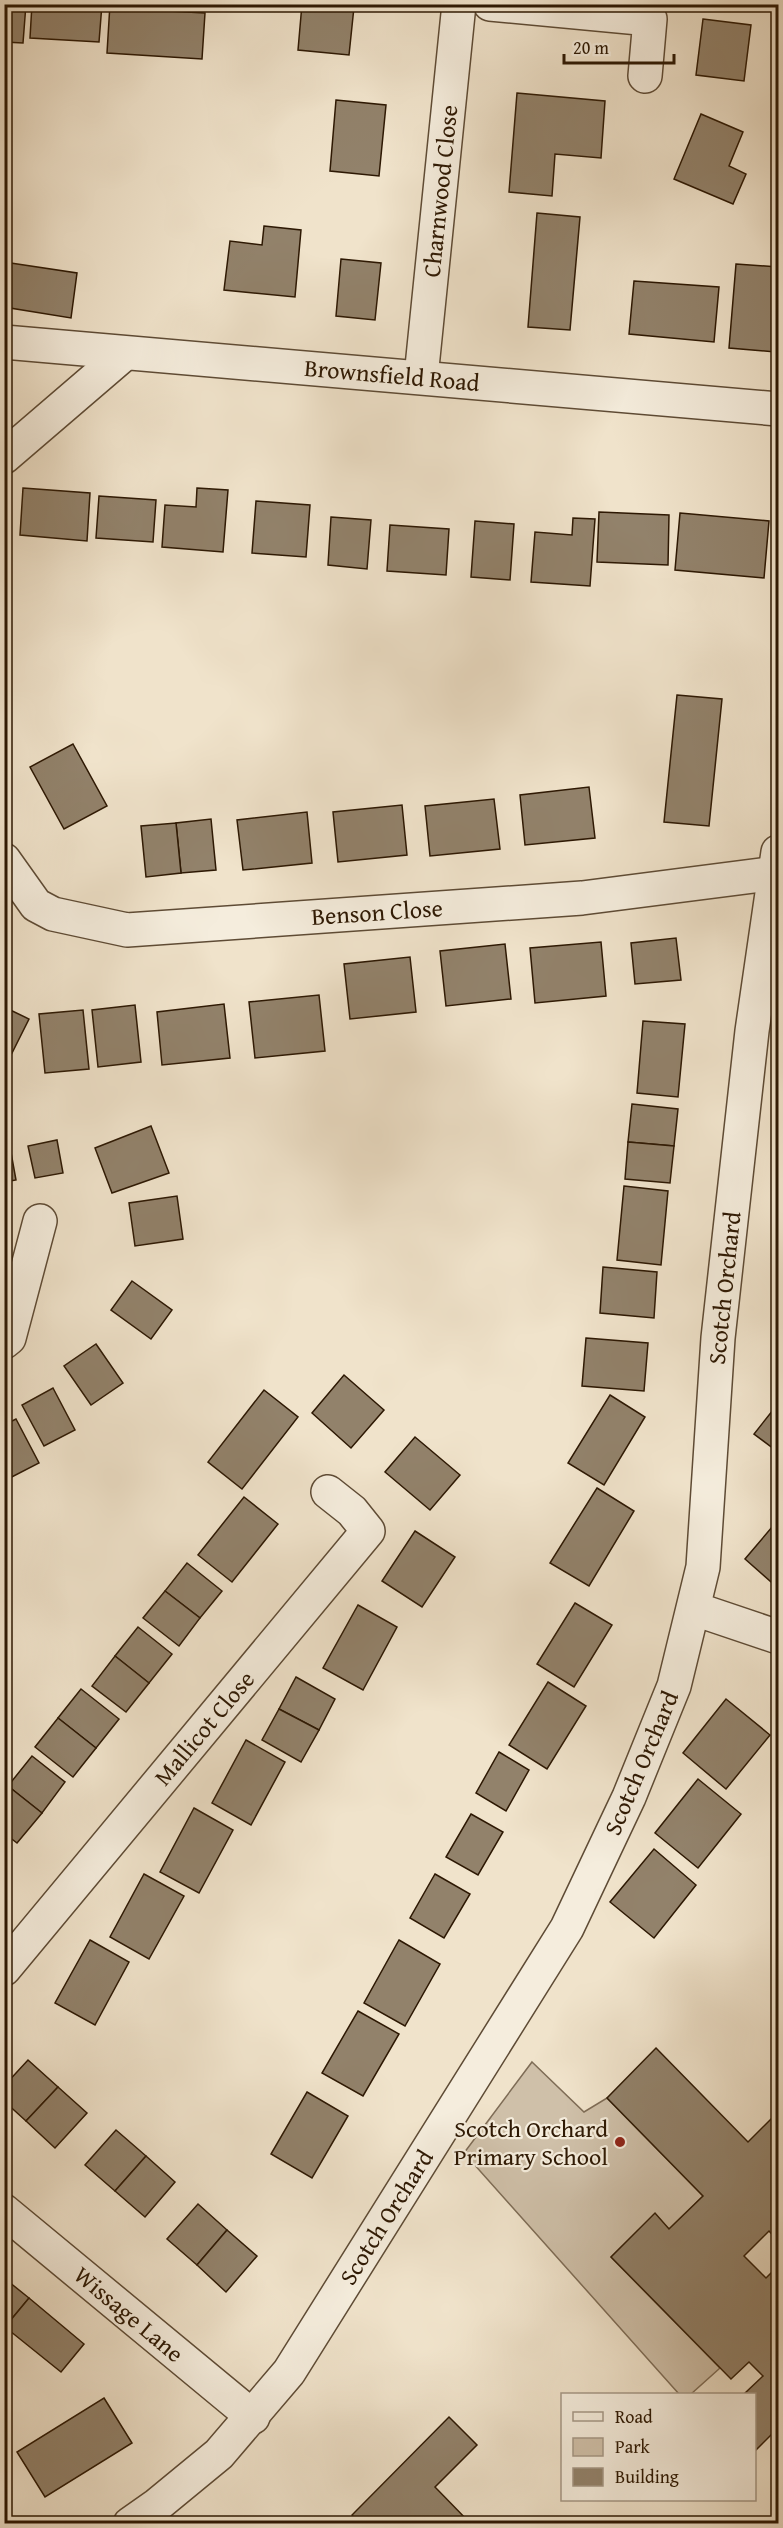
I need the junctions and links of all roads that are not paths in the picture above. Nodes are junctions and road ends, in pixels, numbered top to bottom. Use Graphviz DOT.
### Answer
graph roads {
  1 [pos="459,4"];
  2 [pos="490,4"];
  3 [pos="645,76"];
  4 [pos="4,342"];
  5 [pos="124,354"];
  6 [pos="421,377"];
  7 [pos="778,409"];
  8 [pos="4,457"];
  9 [pos="4,860"];
  10 [pos="777,862"];
  11 [pos="765,1032"];
  12 [pos="40,1221"];
  13 [pos="4,1342"];
  14 [pos="328,1492"];
  15 [pos="694,1609"];
  16 [pos="778,1637"];
  17 [pos="4,1969"];
  18 [pos="4,2211"];
  19 [pos="253,2417"];
  20 [pos="130,2523"];
  1 -- 6 [label="street, Charnwood Close"];
  2 -- 3 [label="street"];
  4 -- 5 [label="street, Brownsfield Road"];
  5 -- 6 [label="street, Brownsfield Road"];
  5 -- 8 [label="street"];
  6 -- 7 [label="street, Brownsfield Road"];
  9 -- 10 [label="street, Benson Close"];
  10 -- 11 [label="street, Scotch Orchard"];
  11 -- 15 [label="street, Scotch Orchard"];
  12 -- 13 [label="street"];
  14 -- 17 [label="street, Mallicot Close"];
  15 -- 16 [label="street"];
  15 -- 19 [label="street, Scotch Orchard"];
  18 -- 19 [label="street, Wissage Lane"];
  19 -- 20 [label="street, Scotch Orchard"];
}
